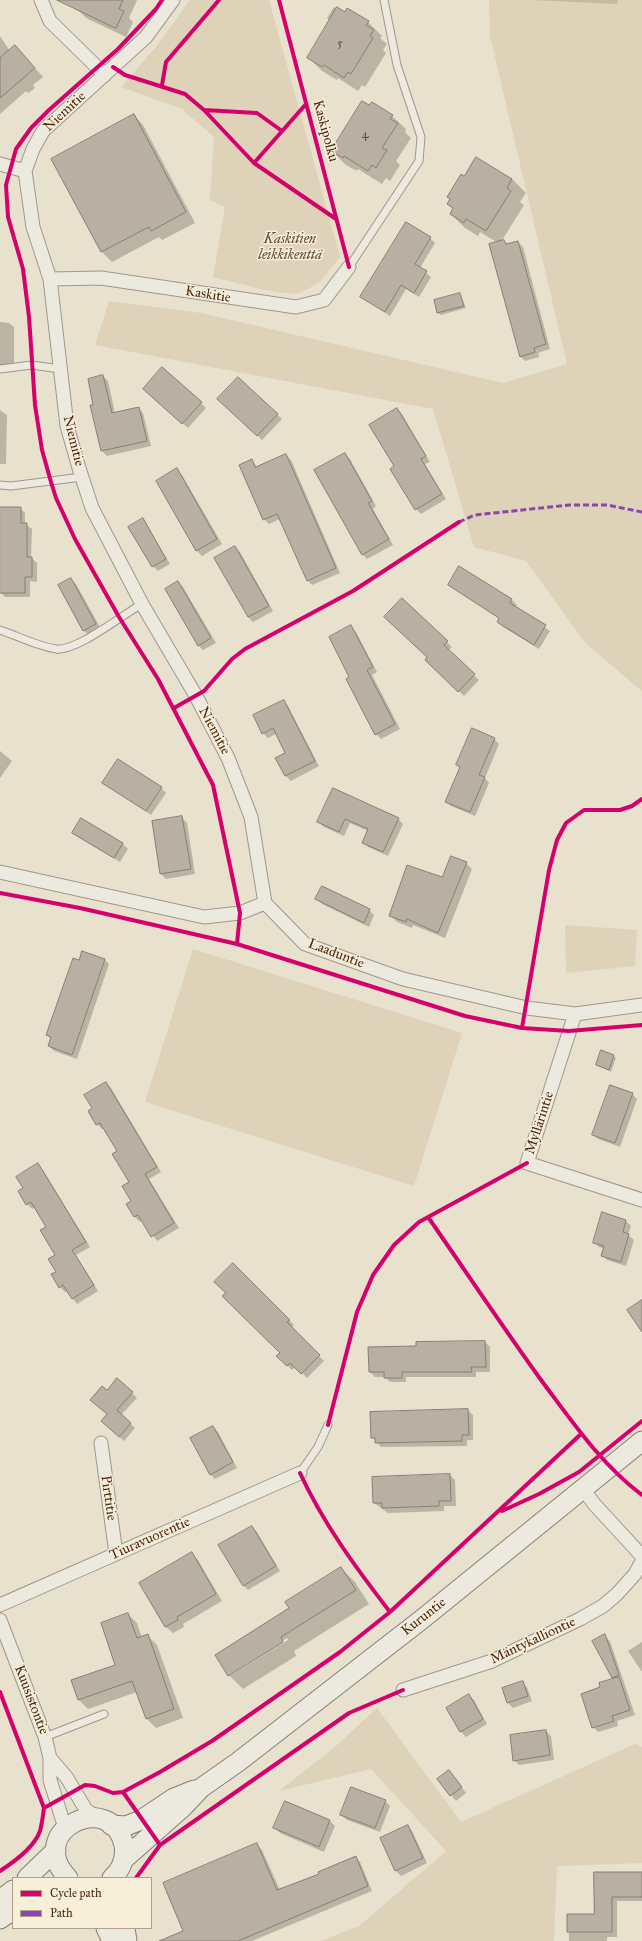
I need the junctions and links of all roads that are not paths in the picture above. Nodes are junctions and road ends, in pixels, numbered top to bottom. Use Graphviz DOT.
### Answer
graph roads {
  1 [pos="41,0"];
  2 [pos="173,0"];
  3 [pos="384,0"];
  4 [pos="105,75"];
  5 [pos="0,164"];
  6 [pos="25,171"];
  7 [pos="349,267"];
  8 [pos="50,279"];
  9 [pos="0,369"];
  10 [pos="60,369"];
  11 [pos="82,477"];
  12 [pos="0,484"];
  13 [pos="142,604"];
  14 [pos="0,630"];
  15 [pos="0,872"];
  16 [pos="265,903"];
  17 [pos="642,1005"];
  18 [pos="575,1014"];
  19 [pos="642,1200"];
  20 [pos="328,1426"];
  21 [pos="642,1441"];
  22 [pos="101,1443"];
  23 [pos="300,1473"];
  24 [pos="582,1488"];
  25 [pos="116,1554"];
  26 [pos="642,1556"];
  27 [pos="642,1561"];
  28 [pos="0,1604"];
  29 [pos="0,1620"];
  30 [pos="403,1690"];
  31 [pos="104,1714"];
  32 [pos="46,1737"];
  33 [pos="50,1758"];
  34 [pos="201,1788"];
  35 [pos="105,1821"];
  36 [pos="65,1828"];
  37 [pos="56,1850"];
  38 [pos="124,1859"];
  39 [pos="28,1877"];
  40 [pos="67,1877"];
  41 [pos="114,1877"];
  42 [pos="12,1891"];
  43 [pos="0,1900"];
  44 [pos="12,1911"];
  45 [pos="0,1919"];
  46 [pos="106,1929"];
  47 [pos="125,1929"];
  48 [pos="112,1941"];
  49 [pos="127,1941"];
  1 -- 4 [label="street"];
  2 -- 4 [label="street, Niemitie"];
  3 -- 7 [label="lane"];
  4 -- 6 [label="street, Niemitie"];
  5 -- 6 [label="street"];
  6 -- 8 [label="street, Niemitie"];
  7 -- 8 [label="street, Kaskitie"];
  8 -- 10 [label="street, Niemitie"];
  9 -- 10 [label="lane"];
  10 -- 11 [label="street, Niemitie"];
  11 -- 12 [label="lane"];
  11 -- 13 [label="street, Niemitie"];
  13 -- 14 [label="lane"];
  13 -- 16 [label="street, Niemitie"];
  15 -- 16 [label="street"];
  16 -- 18 [label="street, Laaduntie"];
  17 -- 18 [label="street, Laaduntie"];
  18 -- 19 [label="street, Myllärintie"];
  20 -- 23 [label="lane"];
  21 -- 24 [label="main road, Kuruntie"];
  22 -- 25 [label="street, Pirttitie"];
  23 -- 25 [label="street, Tiuravuorentie"];
  24 -- 26 [label="street"];
  24 -- 34 [label="main road, Kuruntie"];
  25 -- 28 [label="street, Tiuravuorentie"];
  27 -- 30 [label="street, Mäntykalliontie"];
  29 -- 32 [label="street, Kuusistontie"];
  31 -- 32 [label="lane"];
  32 -- 33 [label="street, Kuusistontie"];
  33 -- 35 [label="street, Kuusistontie"];
  33 -- 36 [label="street, Kuusistontie"];
  34 -- 35 [label="main road, Kuruntie"];
  34 -- 38 [label="main road, Kuruntie"];
  35 -- 36 [label="main road, Kuruntie"];
  35 -- 38 [label="main road"];
  36 -- 37 [label="main road"];
  37 -- 39 [label="main road"];
  37 -- 40 [label="main road"];
  38 -- 41 [label="main road, Kuruntie"];
  42 -- 43 [label="main road"];
  44 -- 45 [label="main road"];
  46 -- 48 [label="main road"];
  47 -- 49 [label="main road"];
}
